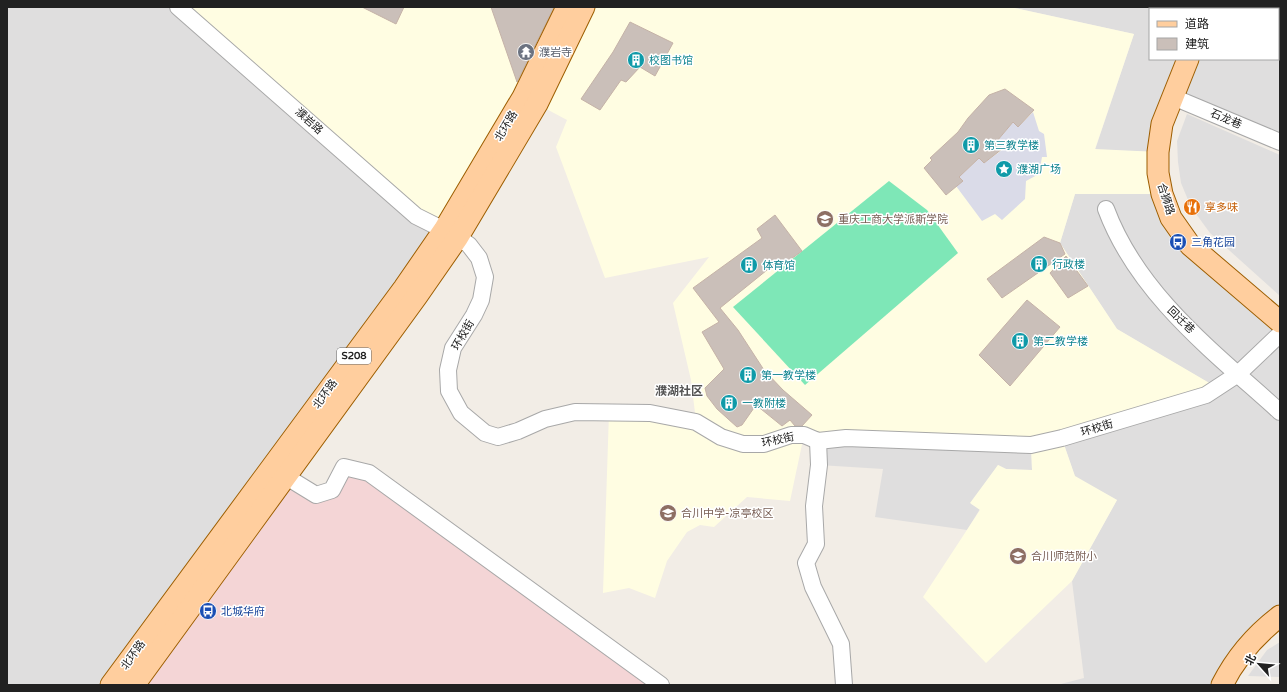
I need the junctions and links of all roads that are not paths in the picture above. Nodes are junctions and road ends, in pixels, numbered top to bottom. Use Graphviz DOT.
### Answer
graph roads {
  1 [pos="178,7"];
  2 [pos="567,7"];
  3 [pos="584,7"];
  4 [pos="1188,60"];
  5 [pos="1173,97"];
  6 [pos="1280,142"];
  7 [pos="1106,209"];
  8 [pos="451,233"];
  9 [pos="1280,322"];
  10 [pos="1280,334"];
  11 [pos="1238,374"];
  12 [pos="1280,412"];
  13 [pos="818,441"];
  14 [pos="285,476"];
  15 [pos="1280,616"];
  16 [pos="111,685"];
  17 [pos="134,685"];
  18 [pos="661,685"];
  19 [pos="844,685"];
  20 [pos="1222,685"];
  1 -- 8 [label="street, 濮岩路"];
  2 -- 8 [label="main road, 北环路 / S208"];
  3 -- 8 [label="main road, 北环路 / S208"];
  4 -- 5 [label="main road, 合狮路"];
  5 -- 6 [label="street, 石龙巷"];
  5 -- 9 [label="main road, 合狮路"];
  7 -- 11 [label="street, 回迁巷"];
  8 -- 13 [label="street, 环校街"];
  8 -- 14 [label="main road, 北环路 / S208"];
  8 -- 16 [label="main road, 北环路 / S208"];
  10 -- 11 [label="street, 环校街"];
  11 -- 12 [label="street, 回迁巷"];
  11 -- 13 [label="street, 环校街"];
  13 -- 19 [label="street"];
  14 -- 17 [label="main road, 北环路 / S208"];
  14 -- 18 [label="street"];
  15 -- 20 [label="main road"];
}
